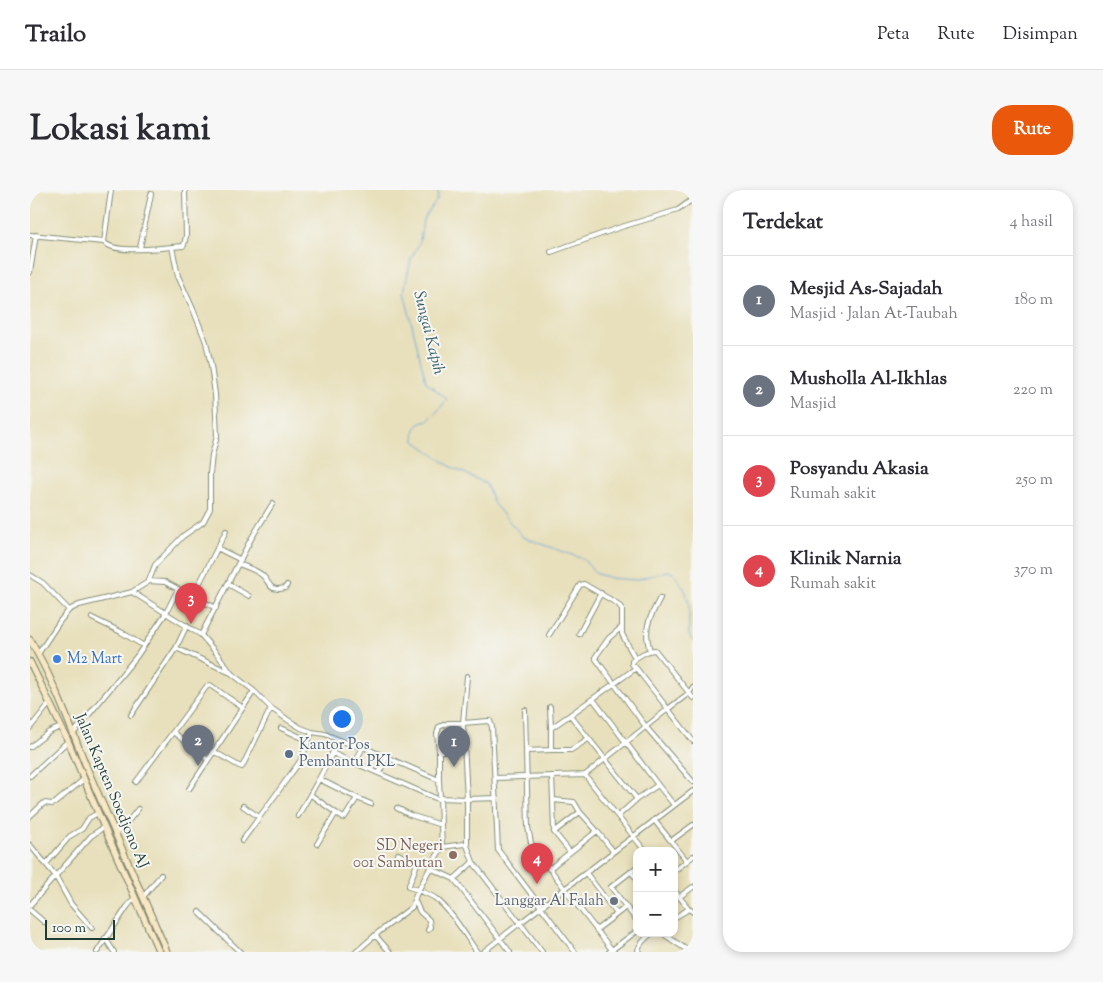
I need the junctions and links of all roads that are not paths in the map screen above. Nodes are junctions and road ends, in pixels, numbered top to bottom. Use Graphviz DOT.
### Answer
graph roads {
  1 [pos="111,190"];
  2 [pos="185,190"];
  3 [pos="151,194"];
  4 [pos="693,198"];
  5 [pos="30,235"];
  6 [pos="36,235"];
  7 [pos="104,242"];
  8 [pos="172,247"];
  9 [pos="140,248"];
  10 [pos="551,252"];
  11 [pos="30,272"];
  12 [pos="273,503"];
  13 [pos="226,531"];
  14 [pos="217,548"];
  15 [pos="240,562"];
  16 [pos="30,575"];
  17 [pos="148,581"];
  18 [pos="228,584"];
  19 [pos="287,584"];
  20 [pos="178,589"];
  21 [pos="132,592"];
  22 [pos="601,594"];
  23 [pos="193,596"];
  24 [pos="249,596"];
  25 [pos="660,598"];
  26 [pos="216,608"];
  27 [pos="69,610"];
  28 [pos="166,612"];
  29 [pos="92,618"];
  30 [pos="186,626"];
  31 [pos="622,627"];
  32 [pos="579,634"];
  33 [pos="549,635"];
  34 [pos="201,636"];
  35 [pos="30,640"];
  36 [pos="144,646"];
  37 [pos="176,648"];
  38 [pos="650,651"];
  39 [pos="38,654"];
  40 [pos="636,658"];
  41 [pos="30,664"];
  42 [pos="636,668"];
  43 [pos="231,673"];
  44 [pos="467,676"];
  45 [pos="614,684"];
  46 [pos="693,687"];
  47 [pos="254,691"];
  48 [pos="689,693"];
  49 [pos="693,698"];
  50 [pos="593,699"];
  51 [pos="50,703"];
  52 [pos="550,707"];
  53 [pos="243,708"];
  54 [pos="271,708"];
  55 [pos="668,709"];
  56 [pos="525,710"];
  57 [pos="131,715"];
  58 [pos="570,715"];
  59 [pos="463,723"];
  60 [pos="61,727"];
  61 [pos="646,727"];
  62 [pos="30,728"];
  63 [pos="281,728"];
  64 [pos="552,728"];
  65 [pos="172,732"];
  66 [pos="312,732"];
  67 [pos="73,734"];
  68 [pos="588,739"];
  69 [pos="339,740"];
  70 [pos="68,741"];
  71 [pos="309,741"];
  72 [pos="693,741"];
  73 [pos="625,742"];
  74 [pos="30,747"];
  75 [pos="363,747"];
  76 [pos="551,750"];
  77 [pos="213,751"];
  78 [pos="439,751"];
  79 [pos="464,751"];
  80 [pos="526,751"];
  81 [pos="332,753"];
  82 [pos="387,757"];
  83 [pos="604,759"];
  84 [pos="208,760"];
  85 [pos="355,763"];
  86 [pos="379,774"];
  87 [pos="585,775"];
  88 [pos="30,776"];
  89 [pos="526,776"];
  90 [pos="552,776"];
  91 [pos="495,778"];
  92 [pos="84,779"];
  93 [pos="319,779"];
  94 [pos="439,780"];
  95 [pos="136,782"];
  96 [pos="693,782"];
  97 [pos="658,786"];
  98 [pos="189,789"];
  99 [pos="693,791"];
  100 [pos="311,794"];
  101 [pos="357,798"];
  102 [pos="496,798"];
  103 [pos="440,799"];
  104 [pos="467,799"];
  105 [pos="552,800"];
  106 [pos="637,800"];
  107 [pos="371,804"];
  108 [pos="674,805"];
  109 [pos="243,806"];
  110 [pos="397,808"];
  111 [pos="138,809"];
  112 [pos="580,812"];
  113 [pos="98,813"];
  114 [pos="336,813"];
  115 [pos="30,816"];
  116 [pos="298,816"];
  117 [pos="618,816"];
  118 [pos="259,817"];
  119 [pos="654,820"];
  120 [pos="441,825"];
  121 [pos="693,825"];
  122 [pos="104,826"];
  123 [pos="597,831"];
  124 [pos="554,832"];
  125 [pos="115,834"];
  126 [pos="634,837"];
  127 [pos="242,841"];
  128 [pos="671,841"];
  129 [pos="317,844"];
  130 [pos="30,845"];
  131 [pos="467,845"];
  132 [pos="442,847"];
  133 [pos="642,847"];
  134 [pos="613,851"];
  135 [pos="570,852"];
  136 [pos="398,854"];
  137 [pos="693,856"];
  138 [pos="687,861"];
  139 [pos="473,862"];
  140 [pos="46,864"];
  141 [pos="430,868"];
  142 [pos="678,868"];
  143 [pos="549,869"];
  144 [pos="631,872"];
  145 [pos="586,873"];
  146 [pos="633,874"];
  147 [pos="55,875"];
  148 [pos="160,875"];
  149 [pos="454,878"];
  150 [pos="611,887"];
  151 [pos="693,887"];
  152 [pos="565,889"];
  153 [pos="419,890"];
  154 [pos="675,892"];
  155 [pos="602,894"];
  156 [pos="135,897"];
  157 [pos="143,897"];
  158 [pos="679,897"];
  159 [pos="415,901"];
  160 [pos="30,905"];
  161 [pos="147,905"];
  162 [pos="541,907"];
  163 [pos="626,907"];
  164 [pos="140,908"];
  165 [pos="689,909"];
  166 [pos="30,910"];
  167 [pos="199,912"];
  168 [pos="693,912"];
  169 [pos="617,914"];
  170 [pos="633,916"];
  171 [pos="678,916"];
  172 [pos="44,922"];
  173 [pos="520,923"];
  174 [pos="92,928"];
  175 [pos="428,930"];
  176 [pos="596,930"];
  177 [pos="633,934"];
  178 [pos="375,935"];
  179 [pos="646,937"];
  180 [pos="668,937"];
  181 [pos="105,938"];
  182 [pos="500,938"];
  183 [pos="610,951"];
  184 [pos="97,952"];
  185 [pos="114,952"];
  186 [pos="159,952"];
  187 [pos="167,952"];
  188 [pos="240,952"];
  189 [pos="356,952"];
  190 [pos="390,952"];
  191 [pos="477,952"];
  192 [pos="483,952"];
  193 [pos="510,952"];
  194 [pos="542,952"];
  195 [pos="575,952"];
  196 [pos="639,952"];
  197 [pos="690,952"];
  1 -- 7 [label="street"];
  2 -- 8 [label="street"];
  3 -- 9 [label="street"];
  4 -- 10 [label="street"];
  5 -- 6 [label="street"];
  6 -- 7 [label="street"];
  6 -- 11 [label="street"];
  7 -- 9 [label="street"];
  8 -- 9 [label="street"];
  8 -- 17 [label="street"];
  12 -- 15 [label="street"];
  13 -- 14 [label="street"];
  14 -- 15 [label="street"];
  14 -- 23 [label="street"];
  15 -- 18 [label="street"];
  15 -- 19 [label="street"];
  16 -- 27 [label="street"];
  17 -- 20 [label="street"];
  17 -- 21 [label="street"];
  18 -- 24 [label="street"];
  18 -- 26 [label="street"];
  20 -- 23 [label="street"];
  20 -- 28 [label="street"];
  21 -- 27 [label="street"];
  21 -- 28 [label="street"];
  22 -- 31 [label="street"];
  22 -- 32 [label="street"];
  22 -- 33 [label="street"];
  23 -- 26 [label="street"];
  25 -- 38 [label="street"];
  26 -- 34 [label="street"];
  27 -- 39 [label="street"];
  28 -- 30 [label="street"];
  28 -- 36 [label="street"];
  29 -- 36 [label="street"];
  30 -- 34 [label="street"];
  30 -- 37 [label="street"];
  31 -- 40 [label="street"];
  31 -- 45 [label="street"];
  34 -- 43 [label="street"];
  35 -- 39 [label="main road, Jalan Kapten Soedjono AJ"];
  36 -- 67 [label="street"];
  37 -- 43 [label="street"];
  37 -- 57 [label="street"];
  38 -- 40 [label="street"];
  38 -- 48 [label="street"];
  39 -- 41 [label="main road"];
  39 -- 67 [label="main road, Jalan Kapten Soedjono AJ"];
  40 -- 42 [label="street"];
  41 -- 51 [label="main road, Jalan Kapten Soedjono AJ"];
  42 -- 45 [label="street"];
  42 -- 55 [label="street"];
  43 -- 47 [label="street"];
  44 -- 59 [label="street"];
  45 -- 50 [label="street"];
  45 -- 61 [label="street"];
  46 -- 48 [label="street"];
  47 -- 53 [label="street"];
  47 -- 54 [label="street"];
  48 -- 49 [label="street"];
  48 -- 55 [label="street"];
  50 -- 58 [label="street"];
  50 -- 73 [label="street"];
  51 -- 60 [label="main road, Jalan Kapten Soedjono AJ"];
  51 -- 62 [label="street"];
  52 -- 64 [label="street"];
  53 -- 65 [label="street"];
  53 -- 77 [label="street"];
  54 -- 66 [label="street"];
  54 -- 77 [label="street"];
  55 -- 61 [label="street"];
  55 -- 72 [label="street"];
  56 -- 80 [label="street"];
  58 -- 64 [label="street"];
  58 -- 68 [label="street"];
  59 -- 78 [label="street"];
  59 -- 79 [label="street"];
  59 -- 91 [label="street"];
  60 -- 70 [label="main road, Jalan Kapten Soedjono AJ"];
  60 -- 74 [label="street"];
  61 -- 73 [label="street"];
  61 -- 96 [label="street"];
  63 -- 71 [label="street"];
  64 -- 76 [label="street"];
  65 -- 84 [label="street"];
  65 -- 95 [label="street"];
  66 -- 69 [label="street"];
  66 -- 71 [label="street"];
  67 -- 125 [label="main road, Jalan Kapten Soedjono AJ"];
  68 -- 76 [label="street"];
  68 -- 83 [label="street"];
  69 -- 75 [label="street"];
  69 -- 81 [label="street"];
  70 -- 88 [label="street"];
  70 -- 92 [label="main road, Jalan Kapten Soedjono AJ"];
  71 -- 118 [label="street"];
  73 -- 83 [label="street"];
  73 -- 97 [label="street"];
  75 -- 82 [label="street"];
  75 -- 85 [label="street"];
  76 -- 80 [label="street"];
  77 -- 84 [label="street"];
  78 -- 79 [label="street"];
  78 -- 94 [label="street"];
  79 -- 104 [label="street"];
  80 -- 89 [label="street"];
  81 -- 85 [label="street"];
  81 -- 93 [label="street"];
  82 -- 86 [label="street"];
  82 -- 94 [label="street"];
  83 -- 87 [label="street"];
  83 -- 106 [label="street"];
  84 -- 98 [label="street"];
  85 -- 86 [label="street"];
  86 -- 103 [label="street"];
  87 -- 90 [label="street"];
  87 -- 117 [label="street"];
  89 -- 90 [label="street"];
  89 -- 91 [label="street"];
  89 -- 143 [label="street"];
  90 -- 105 [label="street"];
  91 -- 102 [label="street"];
  92 -- 113 [label="main road, Jalan Kapten Soedjono AJ"];
  92 -- 115 [label="street"];
  93 -- 100 [label="street"];
  93 -- 101 [label="street"];
  94 -- 103 [label="street"];
  97 -- 106 [label="street"];
  97 -- 108 [label="street"];
  99 -- 108 [label="street"];
  100 -- 114 [label="street"];
  100 -- 116 [label="street"];
  101 -- 107 [label="street"];
  101 -- 114 [label="street"];
  102 -- 104 [label="street"];
  102 -- 162 [label="street"];
  103 -- 104 [label="street"];
  103 -- 120 [label="street"];
  104 -- 131 [label="street"];
  105 -- 112 [label="street"];
  105 -- 124 [label="street"];
  106 -- 117 [label="street"];
  108 -- 119 [label="street"];
  109 -- 118 [label="street"];
  110 -- 120 [label="street"];
  111 -- 125 [label="street"];
  112 -- 123 [label="street"];
  112 -- 124 [label="street"];
  113 -- 122 [label="main road, Jalan Kapten Soedjono AJ"];
  113 -- 140 [label="street"];
  114 -- 129 [label="street"];
  117 -- 126 [label="street"];
  118 -- 127 [label="street"];
  119 -- 126 [label="street"];
  119 -- 128 [label="street"];
  120 -- 132 [label="street"];
  121 -- 128 [label="street"];
  122 -- 147 [label="street"];
  122 -- 156 [label="main road, Jalan Kapten Soedjono AJ"];
  123 -- 134 [label="street"];
  123 -- 135 [label="street"];
  124 -- 135 [label="street"];
  125 -- 157 [label="main road, Jalan Kapten Soedjono AJ"];
  126 -- 133 [label="street"];
  126 -- 134 [label="street"];
  128 -- 138 [label="street"];
  130 -- 140 [label="street"];
  131 -- 132 [label="street"];
  131 -- 139 [label="street"];
  132 -- 141 [label="street"];
  134 -- 145 [label="street"];
  135 -- 143 [label="street"];
  136 -- 153 [label="street"];
  137 -- 138 [label="street"];
  138 -- 142 [label="street"];
  139 -- 149 [label="street"];
  139 -- 173 [label="street"];
  140 -- 147 [label="street"];
  141 -- 149 [label="street"];
  141 -- 153 [label="street"];
  143 -- 152 [label="street"];
  144 -- 146 [label="street"];
  144 -- 150 [label="street"];
  145 -- 152 [label="street"];
  145 -- 155 [label="street"];
  147 -- 160 [label="street"];
  147 -- 174 [label="street"];
  148 -- 157 [label="street"];
  149 -- 182 [label="street"];
  150 -- 155 [label="street"];
  150 -- 163 [label="street"];
  151 -- 158 [label="street"];
  152 -- 162 [label="street"];
  152 -- 176 [label="street"];
  153 -- 159 [label="street"];
  153 -- 191 [label="street"];
  154 -- 158 [label="street"];
  155 -- 169 [label="street"];
  156 -- 164 [label="main road, Jalan Kapten Soedjono AJ"];
  156 -- 181 [label="street"];
  157 -- 161 [label="main road, Jalan Kapten Soedjono AJ"];
  158 -- 165 [label="street"];
  159 -- 175 [label="street"];
  159 -- 178 [label="street"];
  161 -- 164 [label="main road"];
  161 -- 187 [label="main road, Jalan Kapten Soedjono AJ"];
  162 -- 173 [label="street"];
  162 -- 195 [label="street"];
  163 -- 169 [label="street"];
  163 -- 170 [label="street"];
  164 -- 186 [label="main road, Jalan Kapten Soedjono AJ"];
  165 -- 168 [label="street"];
  165 -- 171 [label="street"];
  166 -- 172 [label="street"];
  167 -- 188 [label="street"];
  169 -- 176 [label="street"];
  173 -- 182 [label="street"];
  173 -- 194 [label="street"];
  176 -- 183 [label="street"];
  177 -- 183 [label="street"];
  178 -- 189 [label="street"];
  178 -- 190 [label="street"];
  179 -- 196 [label="street"];
  180 -- 197 [label="street"];
  181 -- 184 [label="street"];
  181 -- 185 [label="street"];
  182 -- 192 [label="street"];
  182 -- 193 [label="street"];
}
